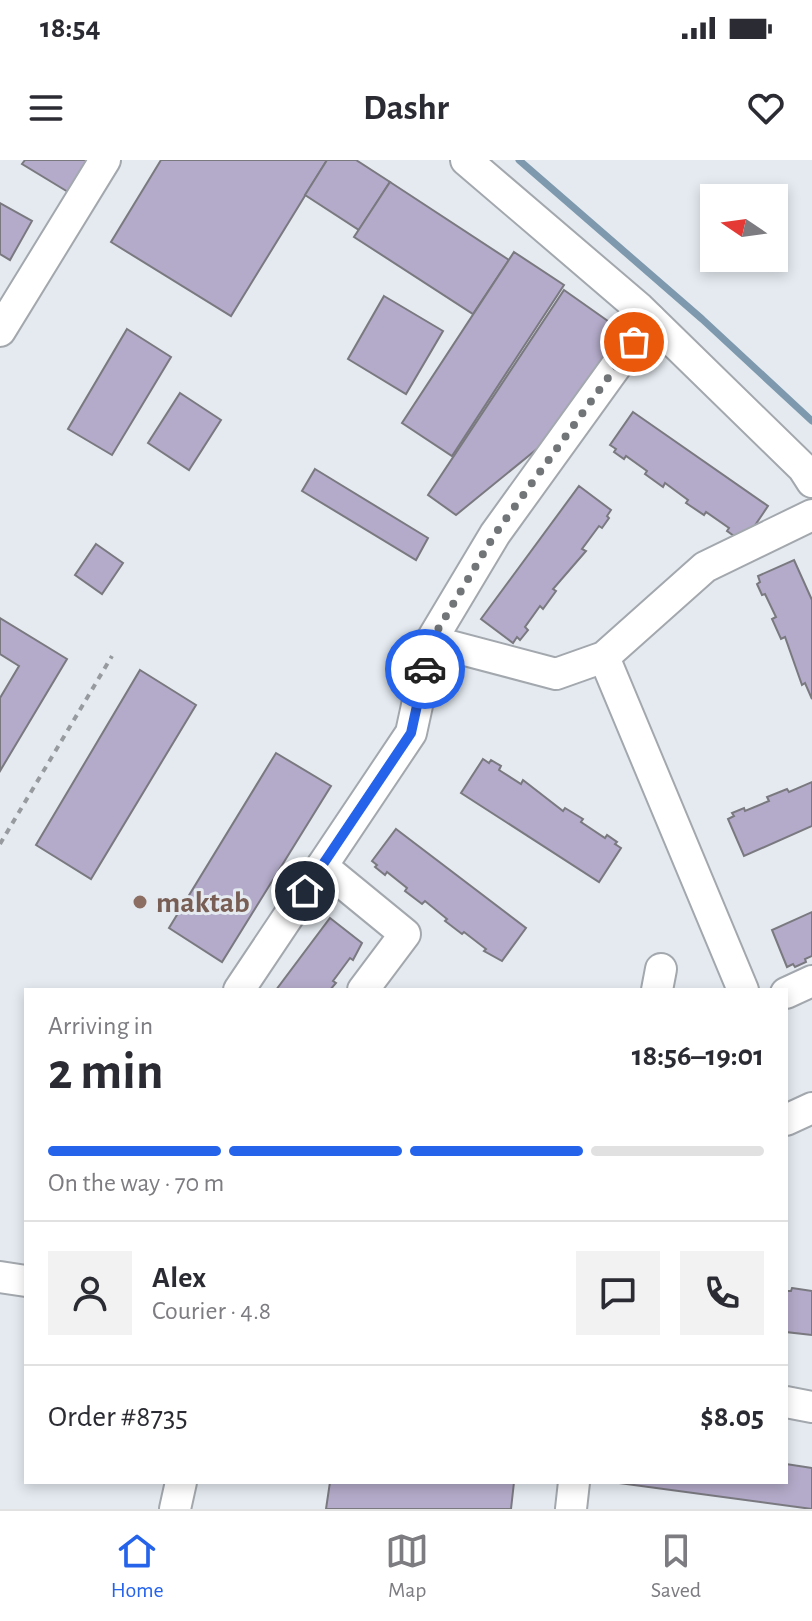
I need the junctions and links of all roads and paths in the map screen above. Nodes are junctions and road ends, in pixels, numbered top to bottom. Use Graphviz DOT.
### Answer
graph roads {
  1 [pos="105,160"];
  2 [pos="466,160"];
  3 [pos="650,319"];
  4 [pos="0,331"];
  5 [pos="812,482"];
  6 [pos="812,515"];
  7 [pos="431,641"];
  8 [pos="112,656"];
  9 [pos="604,657"];
  10 [pos="0,844"];
  11 [pos="322,866"];
  12 [pos="812,981"];
  13 [pos="240,988"];
  14 [pos="364,988"];
  15 [pos="742,988"];
  16 [pos="788,992"];
  17 [pos="0,1277"];
  18 [pos="24,1281"];
  19 [pos="788,1402"];
  20 [pos="812,1407"];
  21 [pos="181,1484"];
  22 [pos="574,1484"];
  23 [pos="175,1509"];
  24 [pos="571,1509"];
  1 -- 4 [label="street"];
  2 -- 3 [label="street"];
  3 -- 5 [label="street"];
  3 -- 7 [label="street"];
  6 -- 9 [label="street"];
  7 -- 9 [label="street"];
  7 -- 11 [label="street"];
  8 -- 10 [label="path"];
  9 -- 15 [label="street"];
  11 -- 13 [label="street"];
  11 -- 14 [label="street"];
  12 -- 16 [label="street"];
  17 -- 18 [label="street"];
  19 -- 20 [label="street"];
  21 -- 23 [label="street"];
  22 -- 24 [label="street"];
}
